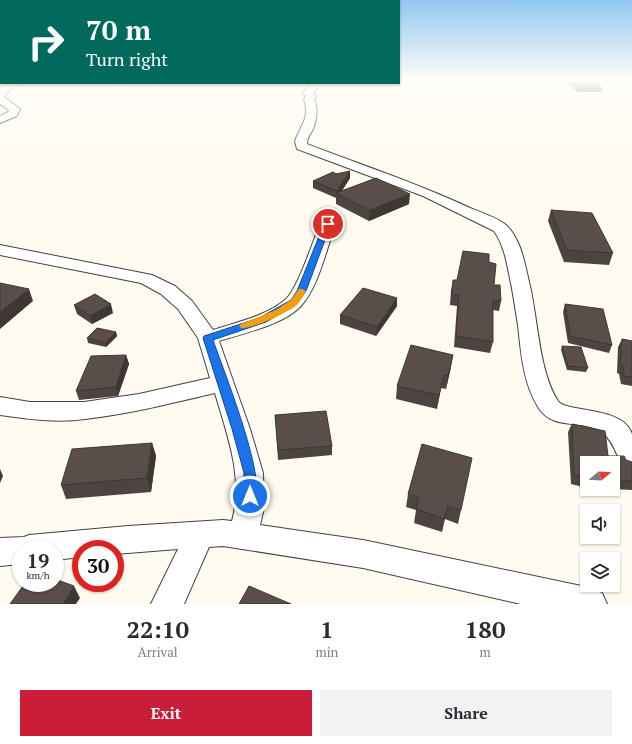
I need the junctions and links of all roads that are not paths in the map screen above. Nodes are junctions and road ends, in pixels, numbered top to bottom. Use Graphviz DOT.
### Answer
graph roads {
  1 [pos="14,108"];
  2 [pos="312,108"];
  3 [pos="0,120"];
  4 [pos="328,224"];
  5 [pos="0,250"];
  6 [pos="208,338"];
  7 [pos="223,383"];
  8 [pos="0,406"];
  9 [pos="632,460"];
  10 [pos="200,535"];
  11 [pos="243,537"];
  12 [pos="64,545"];
  13 [pos="12,551"];
  14 [pos="0,552"];
  15 [pos="557,600"];
  16 [pos="167,604"];
  17 [pos="591,604"];
  1 -- 3 [label="street"];
  2 -- 9 [label="street"];
  4 -- 6 [label="street"];
  5 -- 6 [label="street"];
  6 -- 7 [label="street"];
  7 -- 8 [label="street"];
  7 -- 11 [label="street"];
  10 -- 11 [label="street"];
  10 -- 12 [label="street"];
  10 -- 16 [label="street"];
  11 -- 15 [label="street"];
  13 -- 14 [label="street"];
  15 -- 17 [label="street"];
}
